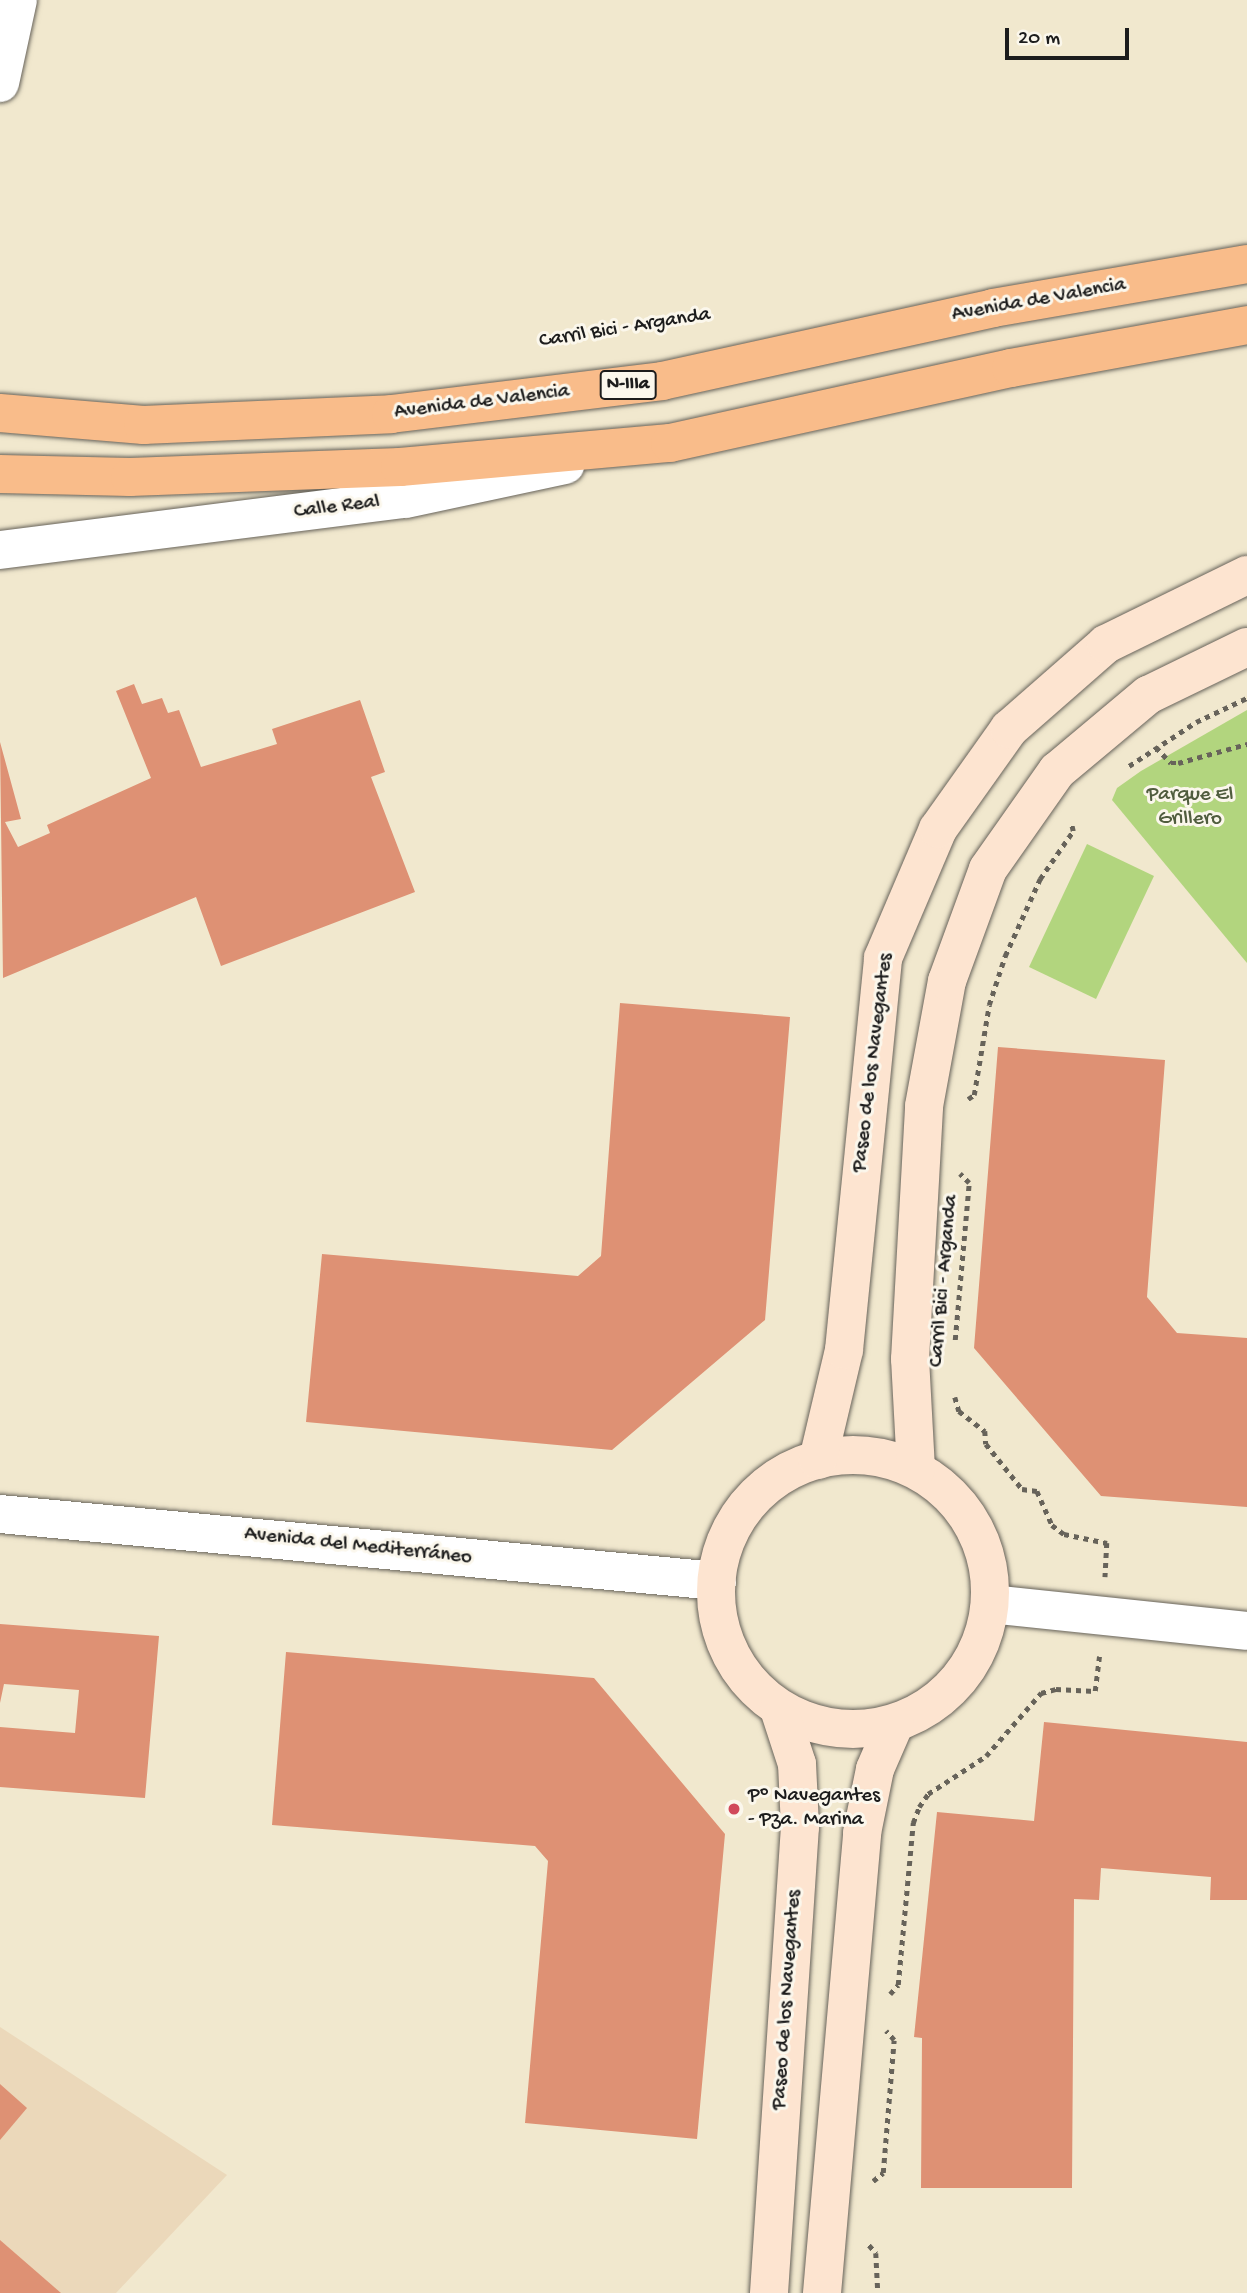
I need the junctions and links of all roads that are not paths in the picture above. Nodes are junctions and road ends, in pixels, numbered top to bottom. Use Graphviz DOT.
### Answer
graph roads {
  1 [pos="18,0"];
  2 [pos="0,83"];
  3 [pos="1247,264"];
  4 [pos="1247,325"];
  5 [pos="0,413"];
  6 [pos="670,443"];
  7 [pos="0,474"];
  8 [pos="0,550"];
  9 [pos="1247,575"];
  10 [pos="1247,648"];
  11 [pos="818,1460"];
  12 [pos="916,1469"];
  13 [pos="0,1514"];
  14 [pos="717,1581"];
  15 [pos="990,1604"];
  16 [pos="1247,1631"];
  17 [pos="779,1709"];
  18 [pos="895,1723"];
  19 [pos="769,2293"];
  20 [pos="822,2293"];
  1 -- 2 [label="street"];
  3 -- 5 [label="highway, Avenida de Valencia / N-IIIa"];
  4 -- 6 [label="highway"];
  6 -- 7 [label="highway"];
  6 -- 8 [label="street, Calle Real"];
  9 -- 11 [label="main road, Paseo de los Navegantes"];
  10 -- 12 [label="main road"];
  11 -- 12 [label="main road"];
  11 -- 14 [label="main road"];
  12 -- 15 [label="main road"];
  13 -- 14 [label="street, Avenida del Mediterráneo"];
  14 -- 17 [label="main road"];
  15 -- 16 [label="street"];
  15 -- 18 [label="main road"];
  17 -- 18 [label="main road"];
  17 -- 19 [label="main road, Paseo de los Navegantes"];
  18 -- 20 [label="main road"];
}
